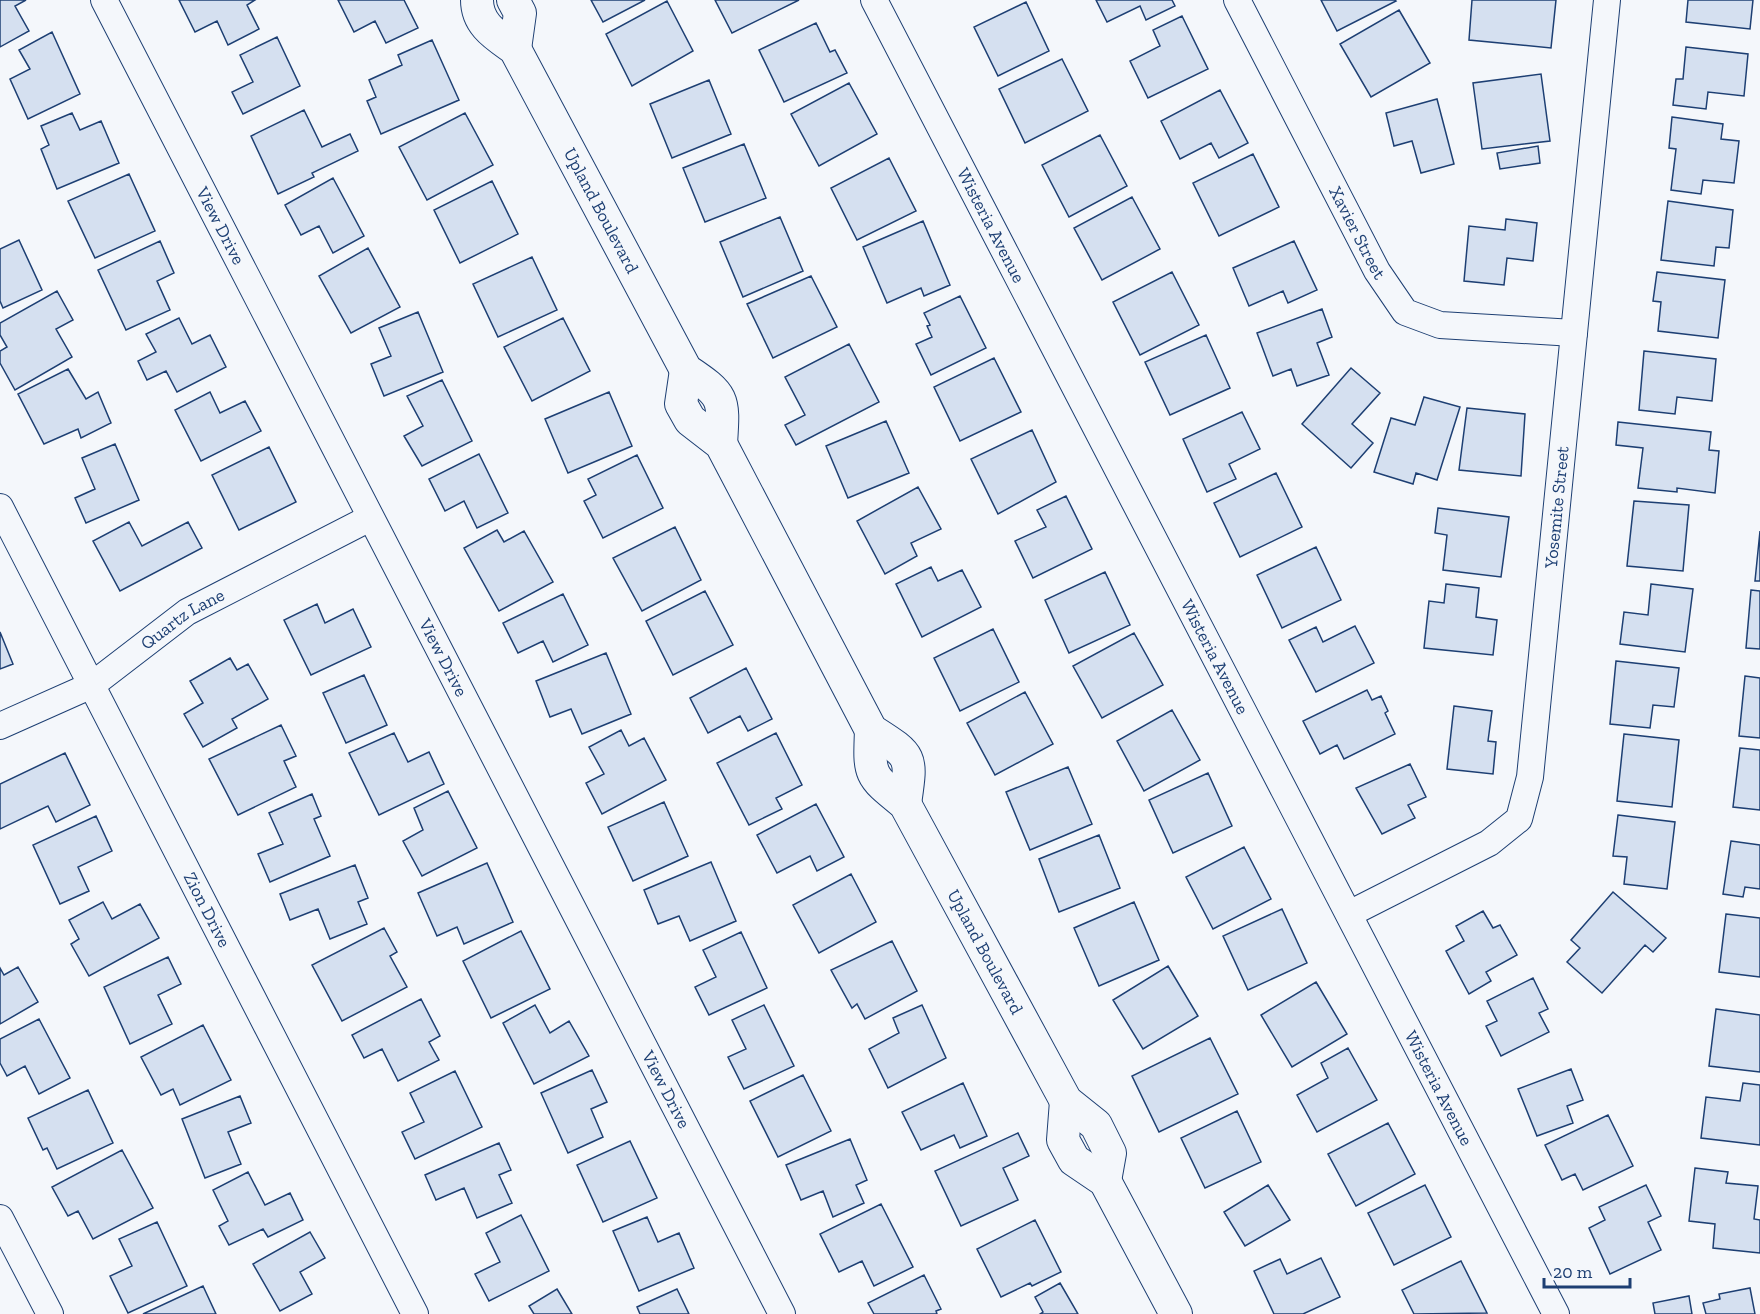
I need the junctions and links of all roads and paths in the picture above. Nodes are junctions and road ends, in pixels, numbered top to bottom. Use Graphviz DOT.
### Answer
graph roads {
  1 [pos="104,0"];
  2 [pos="477,0"];
  3 [pos="513,0"];
  4 [pos="873,0"];
  5 [pos="1237,0"];
  6 [pos="1607,0"];
  7 [pos="515,49"];
  8 [pos="1574,333"];
  9 [pos="0,507"];
  10 [pos="370,518"];
  11 [pos="92,685"];
  12 [pos="0,726"];
  13 [pos="1349,914"];
  14 [pos="0,1218"];
  15 [pos="50,1314"];
  16 [pos="415,1314"];
  17 [pos="782,1314"];
  18 [pos="1176,1314"];
  19 [pos="1556,1314"];
  1 -- 10 [label="street, View Drive"];
  2 -- 7 [label="street, Upland Boulevard"];
  3 -- 7 [label="street"];
  4 -- 13 [label="street, Wisteria Avenue"];
  5 -- 8 [label="street, Xavier Street"];
  6 -- 8 [label="street, Yosemite Street"];
  7 -- 18 [label="street, Upland Boulevard"];
  8 -- 13 [label="street, Yosemite Street"];
  9 -- 11 [label="street, Zion Drive"];
  10 -- 11 [label="street, Quartz Lane"];
  10 -- 17 [label="street, View Drive"];
  11 -- 12 [label="street, Quartz Lane"];
  11 -- 16 [label="street, Zion Drive"];
  13 -- 19 [label="street, Wisteria Avenue"];
  14 -- 15 [label="street"];
}
